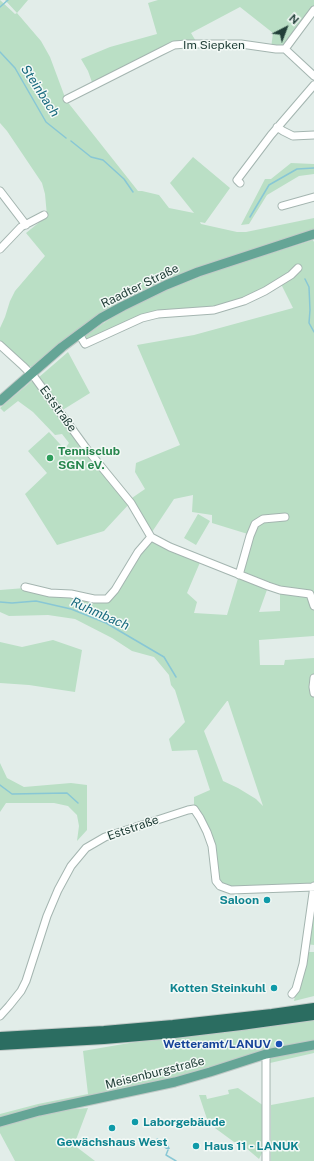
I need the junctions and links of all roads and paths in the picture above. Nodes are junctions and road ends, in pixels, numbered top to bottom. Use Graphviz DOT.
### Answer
graph roads {
  1 [pos="314,10"];
  2 [pos="285,49"];
  3 [pos="314,76"];
  4 [pos="314,85"];
  5 [pos="67,100"];
  6 [pos="277,127"];
  7 [pos="314,135"];
  8 [pos="240,183"];
  9 [pos="0,191"];
  10 [pos="314,197"];
  11 [pos="282,206"];
  12 [pos="44,215"];
  13 [pos="26,225"];
  14 [pos="314,234"];
  15 [pos="0,249"];
  16 [pos="298,268"];
  17 [pos="79,334"];
  18 [pos="0,345"];
  19 [pos="31,374"];
  20 [pos="0,401"];
  21 [pos="285,517"];
  22 [pos="151,537"];
  23 [pos="239,575"];
  24 [pos="25,587"];
  25 [pos="312,594"];
  26 [pos="314,606"];
  27 [pos="314,678"];
  28 [pos="314,693"];
  29 [pos="314,886"];
  30 [pos="292,994"];
  31 [pos="314,1008"];
  32 [pos="314,1015"];
  33 [pos="0,1016"];
  34 [pos="0,1036"];
  35 [pos="0,1045"];
  36 [pos="314,1045"];
  37 [pos="266,1054"];
  38 [pos="0,1122"];
  39 [pos="266,1161"];
  1 -- 2 [label="street"];
  2 -- 3 [label="street"];
  2 -- 5 [label="street, Im Siepken"];
  4 -- 6 [label="street"];
  6 -- 7 [label="street"];
  6 -- 8 [label="street"];
  9 -- 13 [label="street"];
  10 -- 11 [label="street"];
  12 -- 13 [label="street"];
  13 -- 15 [label="street"];
  14 -- 17 [label="main road, Raadter Straße"];
  16 -- 17 [label="street"];
  17 -- 19 [label="main road, Raadter Straße"];
  18 -- 19 [label="street, Eststraße"];
  19 -- 20 [label="main road, Raadter Straße"];
  19 -- 22 [label="street, Eststraße"];
  21 -- 23 [label="street"];
  22 -- 23 [label="street"];
  22 -- 24 [label="street"];
  23 -- 25 [label="street"];
  25 -- 26 [label="street"];
  27 -- 28 [label="street"];
  29 -- 30 [label="street, Eststraße"];
  29 -- 33 [label="street, Eststraße"];
  31 -- 34 [label="highway"];
  32 -- 35 [label="highway"];
  36 -- 37 [label="main road, Meisenburgstraße"];
  37 -- 38 [label="main road, Meisenburgstraße"];
  37 -- 39 [label="street"];
}
